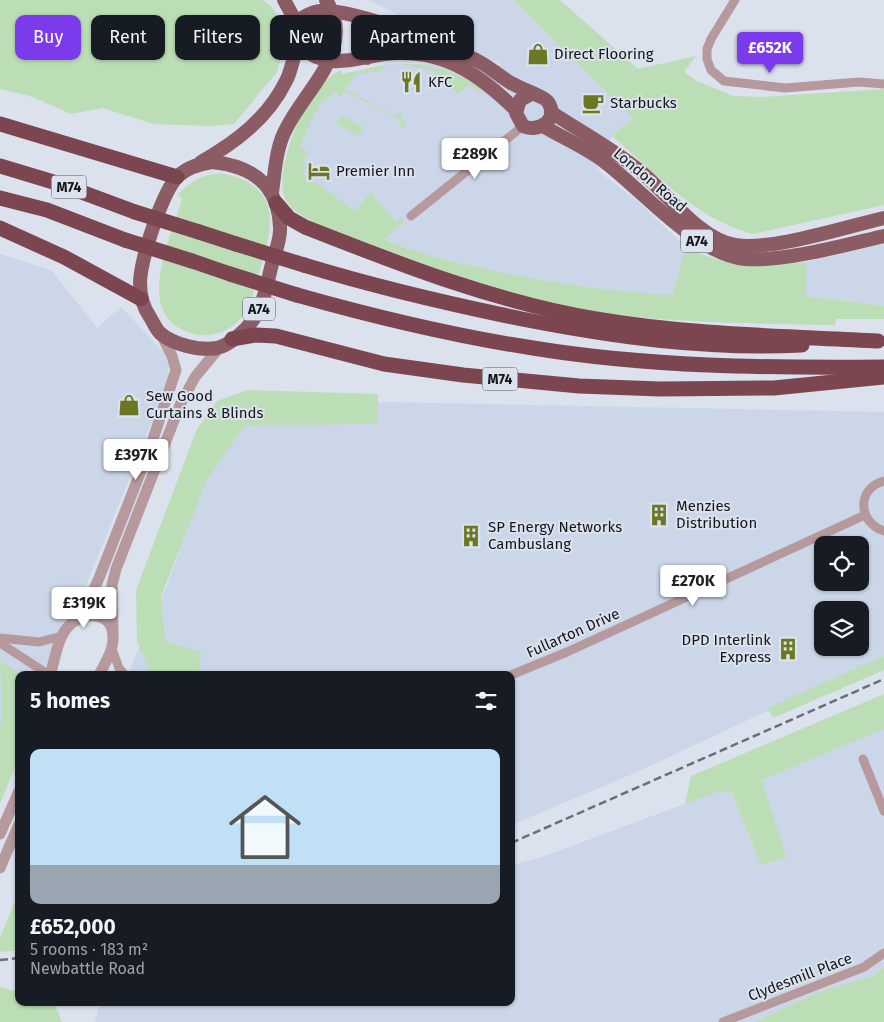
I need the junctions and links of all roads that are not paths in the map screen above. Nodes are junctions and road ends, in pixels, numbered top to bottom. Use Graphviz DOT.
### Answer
graph roads {
  1 [pos="284,0"];
  2 [pos="735,0"];
  3 [pos="330,6"];
  4 [pos="292,15"];
  5 [pos="306,15"];
  6 [pos="355,15"];
  7 [pos="474,59"];
  8 [pos="293,60"];
  9 [pos="326,60"];
  10 [pos="354,60"];
  11 [pos="440,60"];
  12 [pos="329,61"];
  13 [pos="884,84"];
  14 [pos="530,94"];
  15 [pos="516,110"];
  16 [pos="551,112"];
  17 [pos="0,124"];
  18 [pos="523,126"];
  19 [pos="543,126"];
  20 [pos="198,164"];
  21 [pos="0,166"];
  22 [pos="177,177"];
  23 [pos="0,198"];
  24 [pos="274,198"];
  25 [pos="411,216"];
  26 [pos="884,218"];
  27 [pos="0,228"];
  28 [pos="884,236"];
  29 [pos="141,299"];
  30 [pos="161,334"];
  31 [pos="881,341"];
  32 [pos="225,344"];
  33 [pos="884,367"];
  34 [pos="884,377"];
  35 [pos="884,480"];
  36 [pos="865,516"];
  37 [pos="884,531"];
  38 [pos="75,618"];
  39 [pos="114,634"];
  40 [pos="62,636"];
  41 [pos="0,638"];
  42 [pos="0,643"];
  43 [pos="112,649"];
  44 [pos="43,671"];
  45 [pos="50,671"];
  46 [pos="100,671"];
  47 [pos="121,671"];
  48 [pos="515,673"];
  49 [pos="863,759"];
  50 [pos="15,800"];
  51 [pos="884,811"];
  52 [pos="15,833"];
  53 [pos="0,834"];
  54 [pos="0,868"];
  55 [pos="884,953"];
  56 [pos="723,1022"];
  1 -- 4 [label="main road"];
  2 -- 13 [label="street"];
  3 -- 5 [label="main road, London Road / A74"];
  3 -- 6 [label="main road, London Road / A74"];
  3 -- 12 [label="main road, A74"];
  7 -- 14 [label="main road, London Road / A74"];
  8 -- 20 [label="main road"];
  9 -- 12 [label="main road"];
  10 -- 12 [label="main road"];
  11 -- 15 [label="main road"];
  12 -- 24 [label="main road, A74"];
  14 -- 15 [label="main road"];
  14 -- 16 [label="main road, London Road / A74"];
  15 -- 18 [label="main road"];
  16 -- 19 [label="main road"];
  16 -- 26 [label="main road, London Road / A74"];
  17 -- 22 [label="highway"];
  18 -- 19 [label="main road"];
  18 -- 25 [label="street"];
  19 -- 28 [label="main road, London Road / A74"];
  20 -- 22 [label="main road"];
  20 -- 24 [label="main road"];
  21 -- 31 [label="highway, M74, bridge"];
  22 -- 29 [label="main road"];
  23 -- 33 [label="highway, M74, bridge"];
  24 -- 31 [label="highway, M74"];
  24 -- 32 [label="main road, A74"];
  27 -- 29 [label="highway"];
  29 -- 30 [label="main road"];
  30 -- 32 [label="main road"];
  30 -- 38 [label="street"];
  32 -- 34 [label="highway, M74"];
  32 -- 39 [label="street"];
  35 -- 36 [label="street"];
  36 -- 37 [label="street"];
  36 -- 48 [label="street, Fullarton Drive"];
  38 -- 39 [label="street"];
  38 -- 40 [label="street"];
  39 -- 43 [label="street"];
  40 -- 41 [label="street"];
  40 -- 45 [label="street"];
  42 -- 44 [label="street"];
  43 -- 46 [label="street"];
  43 -- 47 [label="street"];
  49 -- 51 [label="street"];
  50 -- 53 [label="street"];
  52 -- 54 [label="street"];
  55 -- 56 [label="street, Clydesmill Place"];
}
